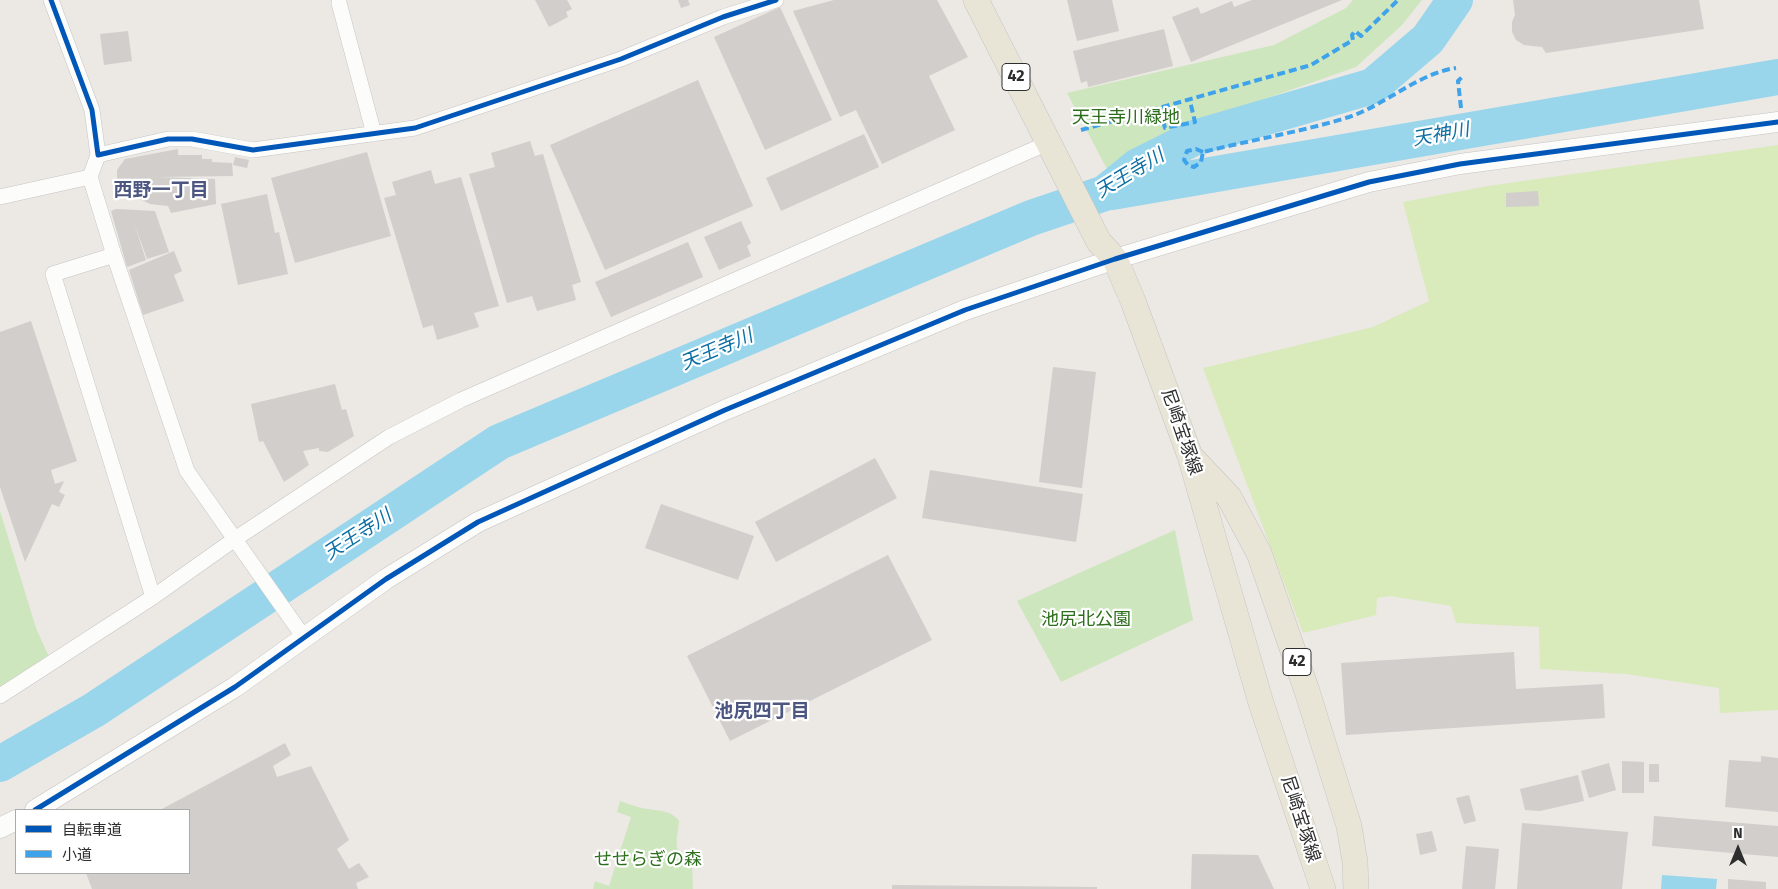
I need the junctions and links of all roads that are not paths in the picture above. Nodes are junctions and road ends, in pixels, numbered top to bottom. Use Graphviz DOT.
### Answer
graph roads {
  1 [pos="51,0"];
  2 [pos="776,0"];
  3 [pos="976,0"];
  4 [pos="339,3"];
  5 [pos="1778,122"];
  6 [pos="374,134"];
  7 [pos="1051,149"];
  8 [pos="98,155"];
  9 [pos="90,176"];
  10 [pos="0,197"];
  11 [pos="1107,251"];
  12 [pos="114,255"];
  13 [pos="1190,456"];
  14 [pos="237,542"];
  15 [pos="153,597"];
  16 [pos="301,632"];
  17 [pos="0,696"];
  18 [pos="37,809"];
  19 [pos="15,820"];
  20 [pos="0,828"];
  21 [pos="1323,889"];
  22 [pos="1356,889"];
  1 -- 8 [label="street"];
  2 -- 6 [label="street"];
  3 -- 7 [label="main road, 尼崎宝塚線 / 42"];
  4 -- 6 [label="street"];
  5 -- 11 [label="street"];
  6 -- 8 [label="street"];
  7 -- 11 [label="main road, 尼崎宝塚線 / 42"];
  7 -- 14 [label="street"];
  8 -- 9 [label="street"];
  9 -- 10 [label="street"];
  9 -- 12 [label="street"];
  11 -- 13 [label="main road, 尼崎宝塚線 / 42"];
  11 -- 16 [label="street"];
  12 -- 14 [label="street"];
  12 -- 15 [label="street"];
  13 -- 21 [label="main road, 尼崎宝塚線 / 42"];
  13 -- 22 [label="main road, 42"];
  14 -- 15 [label="street"];
  14 -- 16 [label="street"];
  15 -- 17 [label="street"];
  16 -- 18 [label="street"];
  19 -- 20 [label="street"];
}
